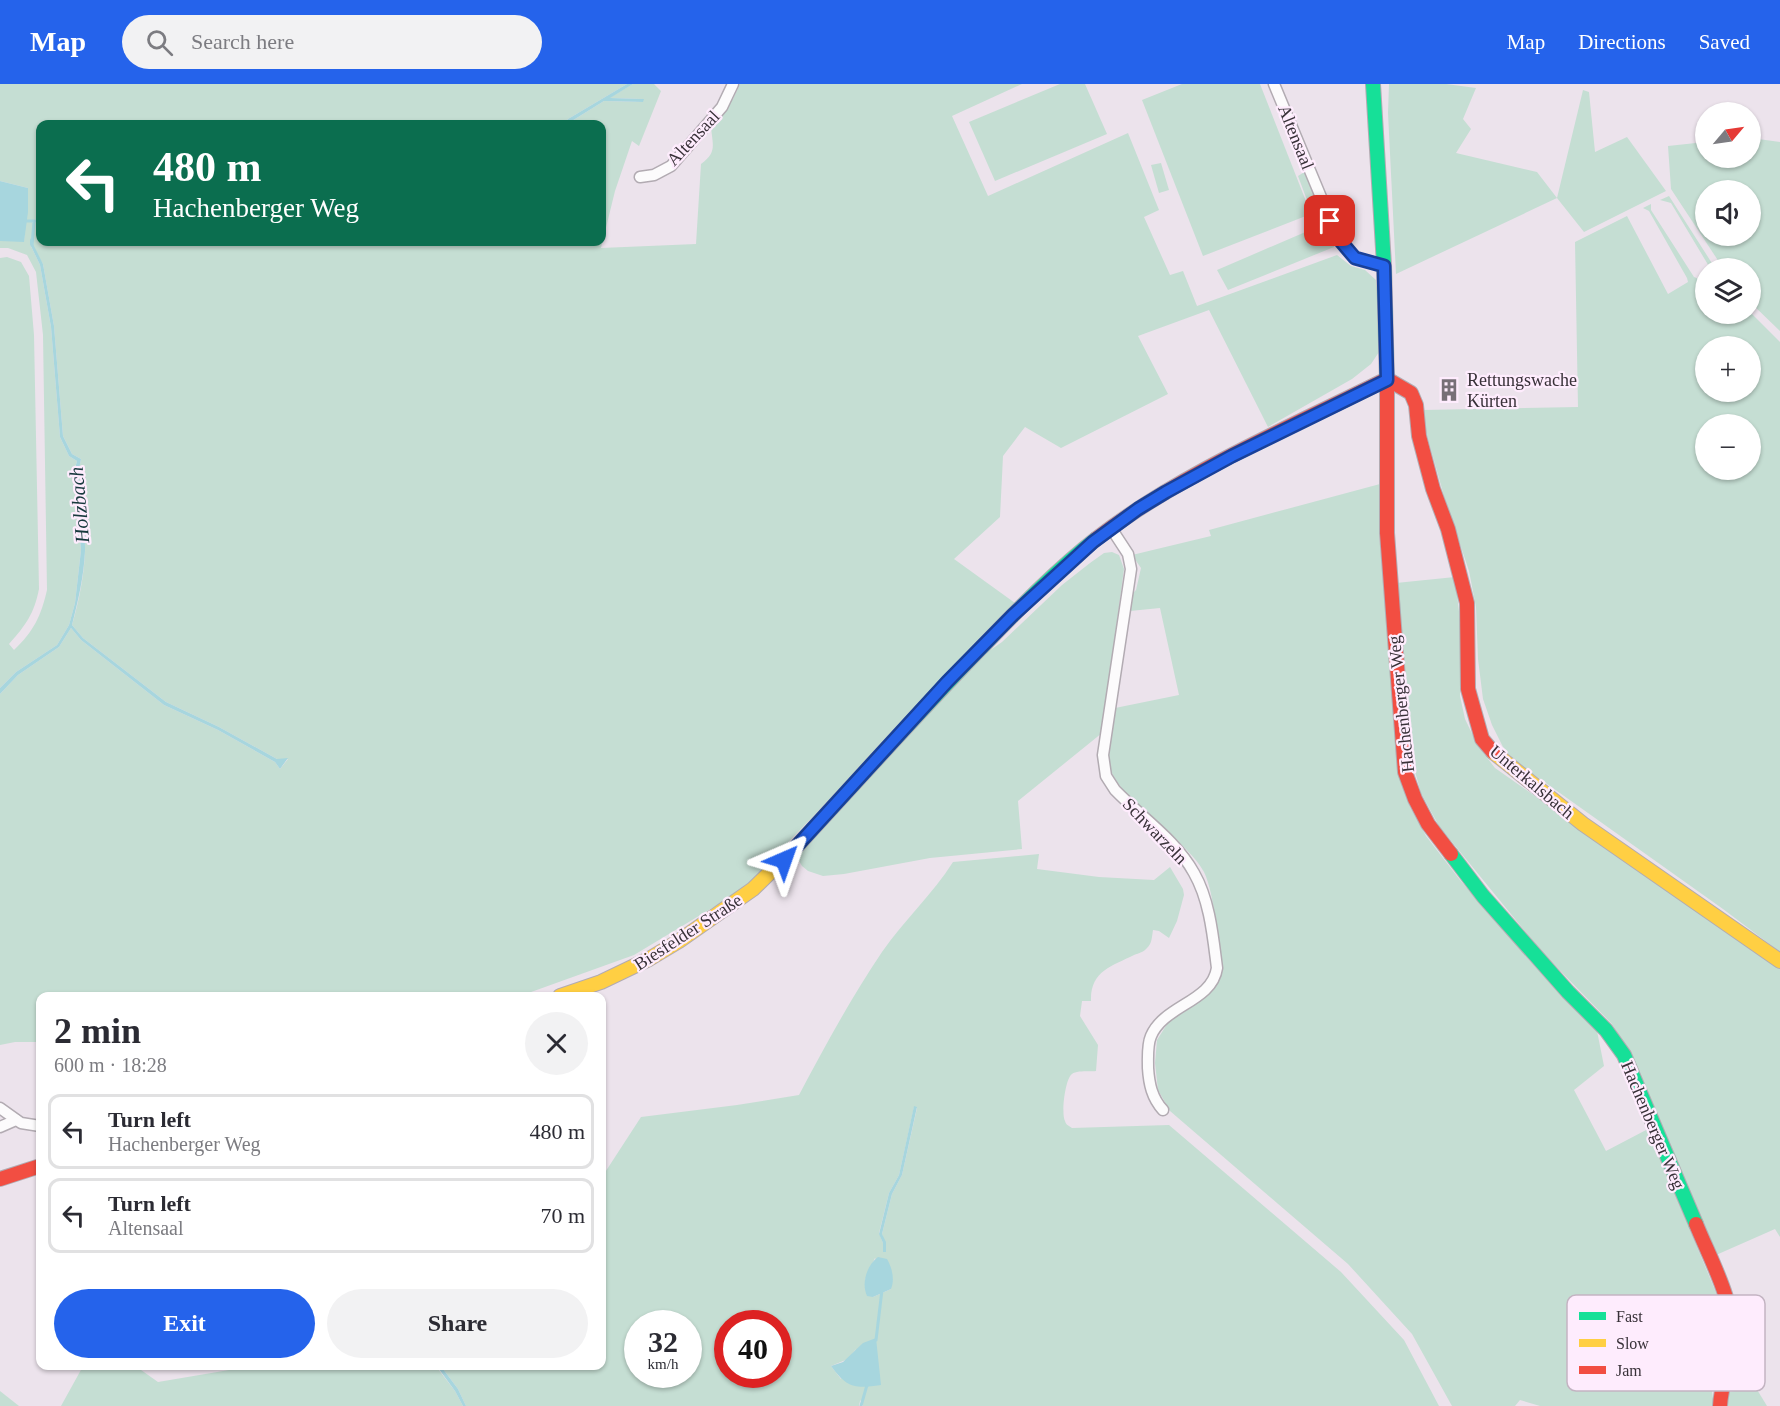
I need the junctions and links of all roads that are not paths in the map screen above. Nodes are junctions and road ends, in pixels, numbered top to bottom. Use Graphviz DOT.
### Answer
graph roads {
  1 [pos="733,84"];
  2 [pos="1274,84"];
  3 [pos="1373,84"];
  4 [pos="640,177"];
  5 [pos="1384,266"];
  6 [pos="1387,380"];
  7 [pos="1111,528"];
  8 [pos="1780,962"];
  9 [pos="572,992"];
  10 [pos="0,1108"];
  11 [pos="1163,1110"];
  12 [pos="16,1120"];
  13 [pos="36,1126"];
  14 [pos="0,1127"];
  15 [pos="36,1167"];
  16 [pos="0,1179"];
  17 [pos="1724,1295"];
  18 [pos="1720,1391"];
  19 [pos="1720,1406"];
  1 -- 4 [label="street, Altensaal"];
  2 -- 5 [label="street, Altensaal"];
  3 -- 5 [label="street, Hachenberger Weg"];
  5 -- 6 [label="street, Hachenberger Weg"];
  6 -- 7 [label="street, Biesfelder Straße"];
  6 -- 8 [label="street, Unterkalsbach"];
  6 -- 17 [label="street, Hachenberger Weg"];
  7 -- 9 [label="street, Biesfelder Straße"];
  7 -- 11 [label="street, Schwarzeln"];
  10 -- 12 [label="street"];
  12 -- 13 [label="street"];
  12 -- 14 [label="street"];
  15 -- 16 [label="street"];
  18 -- 19 [label="street, Hachenberger Weg"];
}
